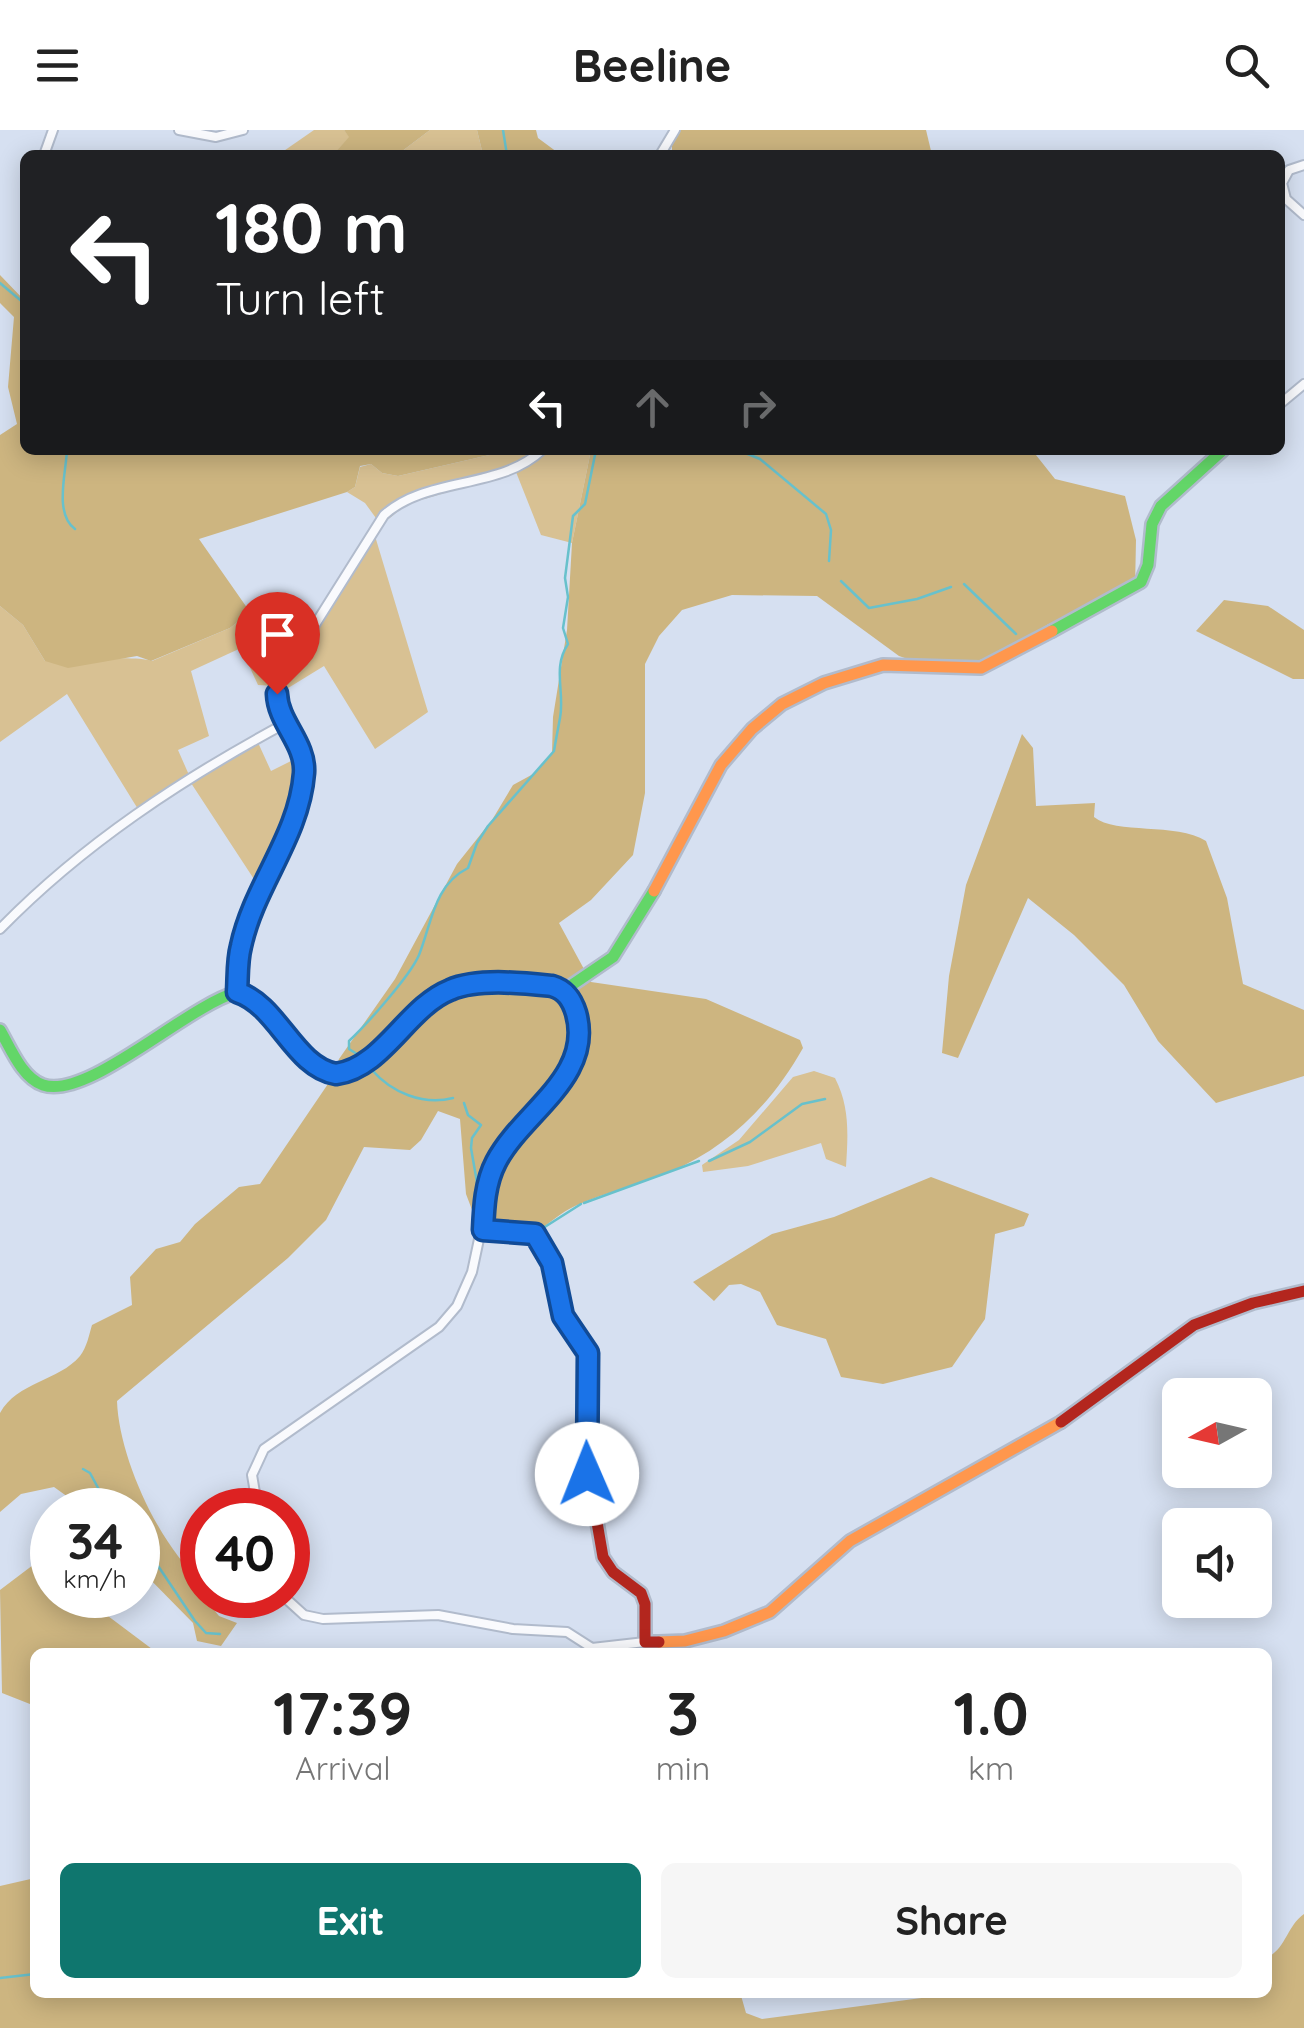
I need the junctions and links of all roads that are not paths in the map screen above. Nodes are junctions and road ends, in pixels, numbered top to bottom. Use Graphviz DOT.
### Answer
graph roads {
  1 [pos="179,130"];
  2 [pos="243,130"];
  3 [pos="1285,195"];
  4 [pos="1304,215"];
  5 [pos="535,455"];
  6 [pos="1217,455"];
  7 [pos="286,723"];
  8 [pos="0,929"];
  9 [pos="563,990"];
  10 [pos="237,992"];
  11 [pos="0,1030"];
  12 [pos="483,1230"];
  13 [pos="1304,1291"];
  14 [pos="254,1488"];
  15 [pos="310,1616"];
  16 [pos="644,1642"];
  1 -- 2 [label="street"];
  3 -- 4 [label="street"];
  5 -- 7 [label="street"];
  6 -- 9 [label="street"];
  7 -- 8 [label="street"];
  7 -- 10 [label="street"];
  9 -- 10 [label="street"];
  9 -- 12 [label="street"];
  10 -- 11 [label="street"];
  12 -- 14 [label="street"];
  12 -- 16 [label="street"];
  13 -- 16 [label="street"];
  15 -- 16 [label="street"];
}
